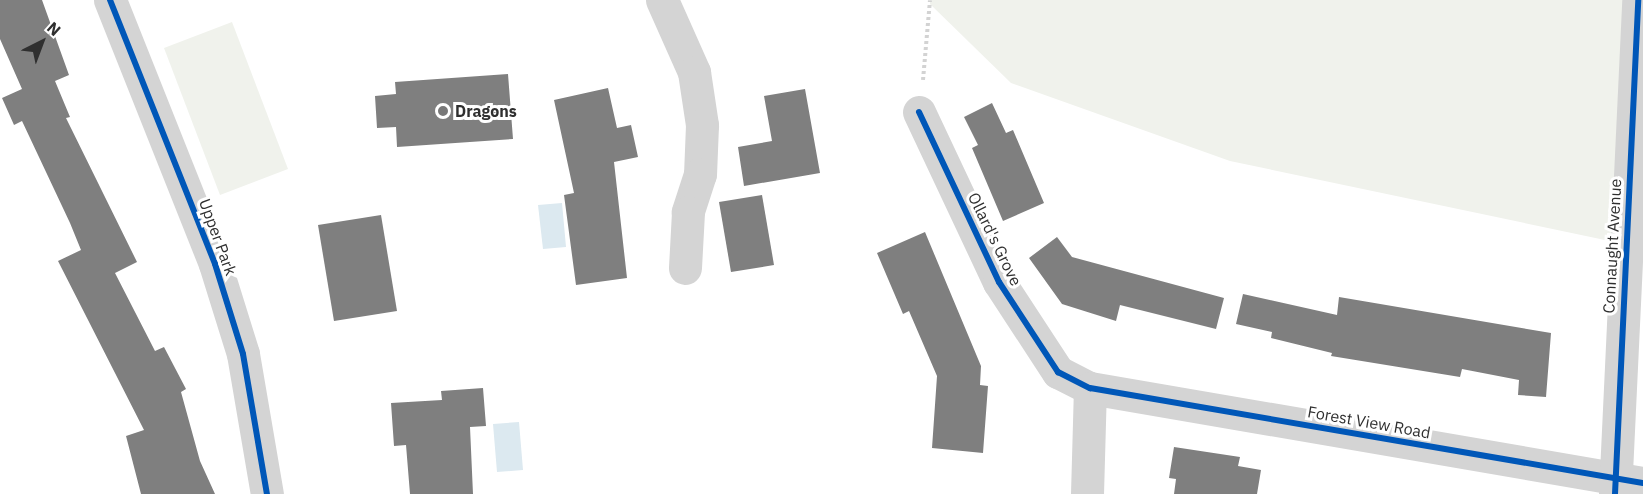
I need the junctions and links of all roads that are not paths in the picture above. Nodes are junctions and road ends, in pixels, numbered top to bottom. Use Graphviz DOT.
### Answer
graph roads {
  1 [pos="110,0"];
  2 [pos="663,0"];
  3 [pos="1638,0"];
  4 [pos="919,112"];
  5 [pos="686,268"];
  6 [pos="1090,388"];
  7 [pos="1624,485"];
  8 [pos="267,494"];
  9 [pos="1087,494"];
  1 -- 8 [label="street, Upper Park"];
  2 -- 5 [label="street"];
  3 -- 7 [label="street, Connaught Avenue"];
  4 -- 6 [label="street, Ollard's Grove"];
  6 -- 7 [label="street, Forest View Road"];
  6 -- 9 [label="street"];
}
